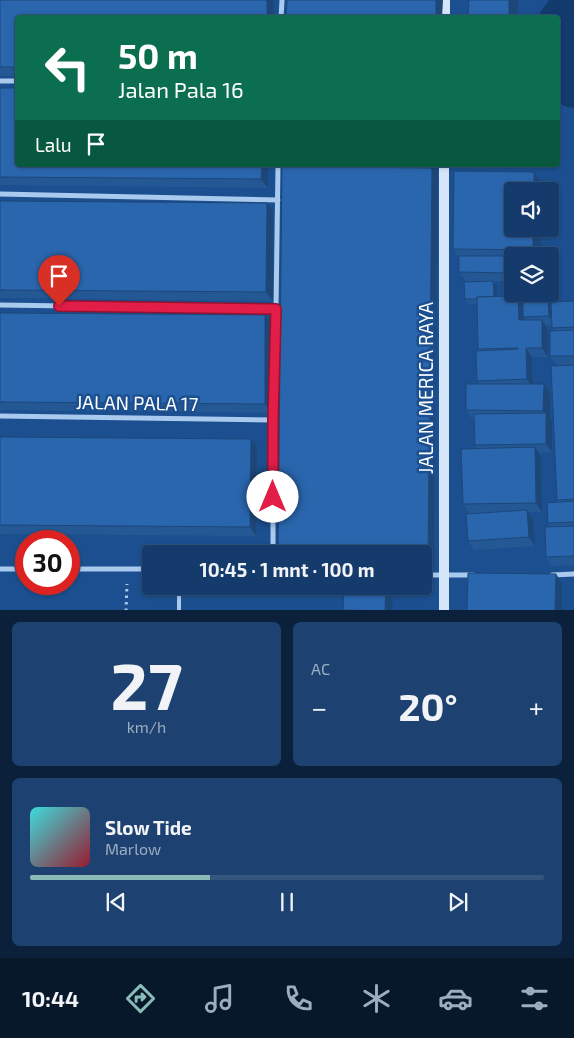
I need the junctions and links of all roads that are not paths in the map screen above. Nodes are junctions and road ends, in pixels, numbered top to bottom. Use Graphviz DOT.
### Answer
graph roads {
  1 [pos="282,0"];
  2 [pos="445,0"];
  3 [pos="281,15"];
  4 [pos="445,15"];
  5 [pos="0,81"];
  6 [pos="15,81"];
  7 [pos="278,167"];
  8 [pos="444,167"];
  9 [pos="0,194"];
  10 [pos="278,200"];
  11 [pos="0,305"];
  12 [pos="276,309"];
  13 [pos="0,416"];
  14 [pos="273,420"];
  15 [pos="273,545"];
  16 [pos="80,568"];
  17 [pos="0,569"];
  18 [pos="15,569"];
  19 [pos="142,569"];
  20 [pos="574,574"];
  21 [pos="432,575"];
  22 [pos="480,575"];
  23 [pos="546,575"];
  24 [pos="443,576"];
  25 [pos="179,595"];
  26 [pos="179,610"];
  27 [pos="444,610"];
  1 -- 3 [label="street"];
  2 -- 4 [label="street"];
  5 -- 6 [label="street"];
  7 -- 10 [label="street"];
  8 -- 24 [label="street, JALAN MERICA RAYA"];
  9 -- 10 [label="street"];
  10 -- 12 [label="street"];
  11 -- 12 [label="street"];
  12 -- 14 [label="street"];
  13 -- 14 [label="street, JALAN PALA 17"];
  14 -- 15 [label="street"];
  16 -- 19 [label="street"];
  17 -- 18 [label="street"];
  20 -- 23 [label="street"];
  21 -- 24 [label="street"];
  22 -- 24 [label="street"];
  24 -- 27 [label="street, JALAN MERICA RAYA"];
  25 -- 26 [label="lane"];
}
